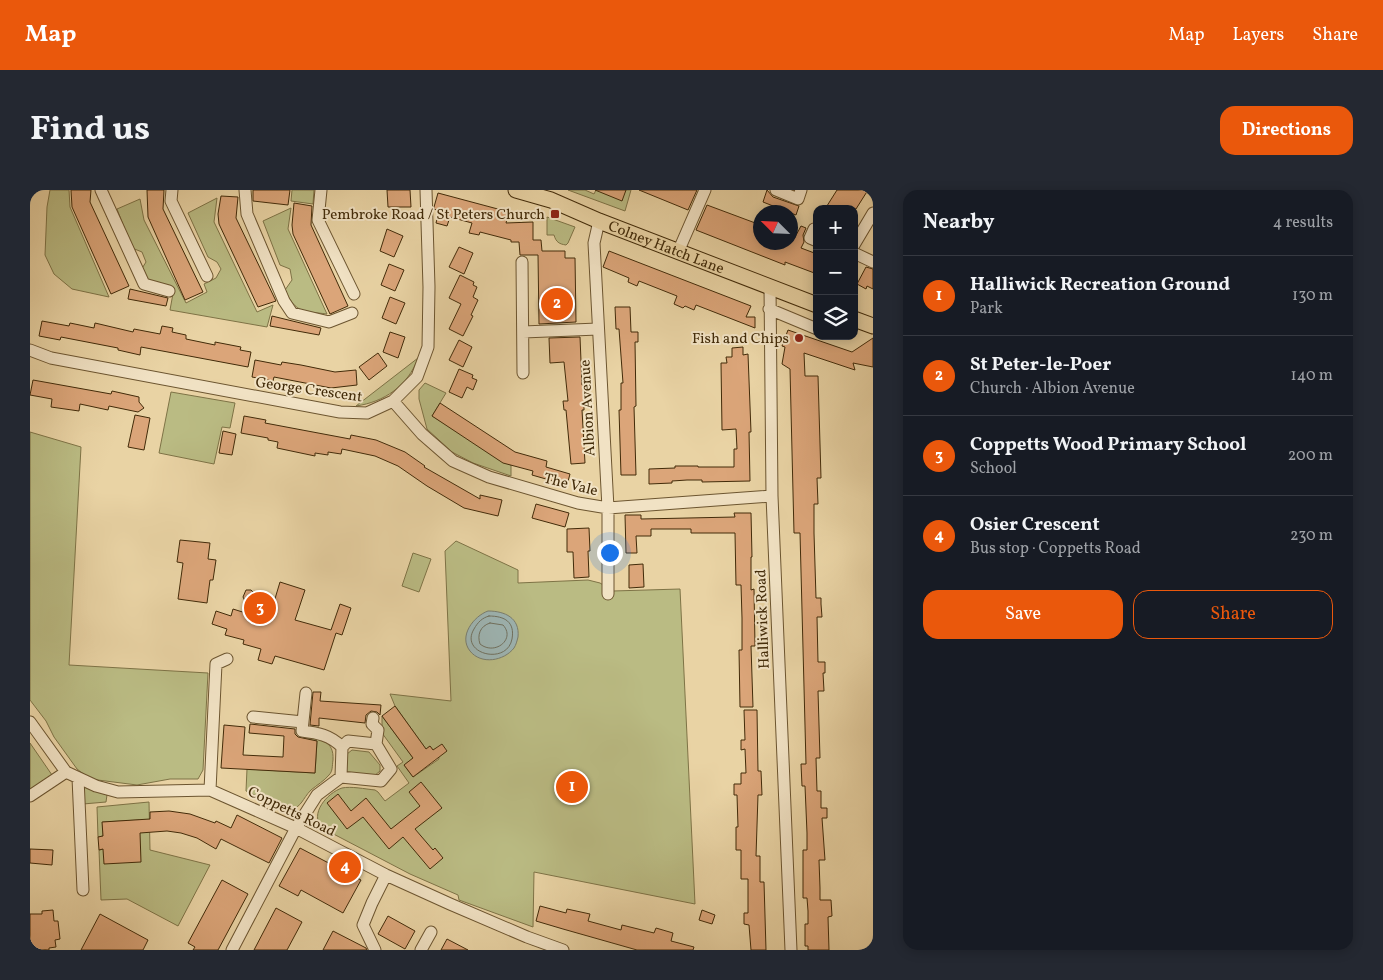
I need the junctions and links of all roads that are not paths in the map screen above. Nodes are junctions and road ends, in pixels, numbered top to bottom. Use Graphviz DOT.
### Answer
graph roads {
  1 [pos="101,190"];
  2 [pos="172,190"];
  3 [pos="245,190"];
  4 [pos="321,190"];
  5 [pos="426,190"];
  6 [pos="516,190"];
  7 [pos="705,190"];
  8 [pos="776,190"];
  9 [pos="801,190"];
  10 [pos="551,195"];
  11 [pos="873,213"];
  12 [pos="599,221"];
  13 [pos="858,238"];
  14 [pos="678,252"];
  15 [pos="858,255"];
  16 [pos="522,262"];
  17 [pos="873,262"];
  18 [pos="207,276"];
  19 [pos="770,287"];
  20 [pos="169,290"];
  21 [pos="354,294"];
  22 [pos="813,303"];
  23 [pos="769,309"];
  24 [pos="352,313"];
  25 [pos="858,320"];
  26 [pos="873,326"];
  27 [pos="813,327"];
  28 [pos="598,329"];
  29 [pos="523,332"];
  30 [pos="30,350"];
  31 [pos="523,373"];
  32 [pos="393,401"];
  33 [pos="772,496"];
  34 [pos="608,508"];
  35 [pos="608,594"];
  36 [pos="228,659"];
  37 [pos="306,693"];
  38 [pos="253,718"];
  39 [pos="373,718"];
  40 [pos="303,722"];
  41 [pos="31,727"];
  42 [pos="376,744"];
  43 [pos="342,747"];
  44 [pos="66,772"];
  45 [pos="341,777"];
  46 [pos="78,778"];
  47 [pos="210,790"];
  48 [pos="30,796"];
  49 [pos="296,828"];
  50 [pos="386,875"];
  51 [pos="83,890"];
  52 [pos="431,932"];
  53 [pos="371,947"];
  54 [pos="232,950"];
  55 [pos="422,950"];
  56 [pos="563,950"];
  57 [pos="791,950"];
  1 -- 20 [label="street"];
  2 -- 18 [label="street"];
  3 -- 24 [label="street"];
  4 -- 21 [label="street"];
  5 -- 32 [label="street, George Crescent"];
  6 -- 10 [label="main road, Colney Hatch Lane"];
  7 -- 14 [label="street"];
  8 -- 9 [label="street"];
  10 -- 12 [label="main road, Colney Hatch Lane"];
  11 -- 13 [label="street"];
  12 -- 14 [label="main road, Colney Hatch Lane"];
  12 -- 28 [label="street, Albion Avenue"];
  14 -- 19 [label="main road, Colney Hatch Lane"];
  15 -- 17 [label="street"];
  16 -- 29 [label="street"];
  19 -- 22 [label="main road, Colney Hatch Lane"];
  19 -- 23 [label="street, Halliwick Road"];
  23 -- 27 [label="street"];
  23 -- 33 [label="street, Halliwick Road"];
  25 -- 26 [label="main road"];
  28 -- 29 [label="street"];
  28 -- 34 [label="street, Albion Avenue"];
  29 -- 31 [label="street"];
  30 -- 32 [label="street, George Crescent"];
  32 -- 34 [label="street, The Vale"];
  33 -- 34 [label="street, The Vale"];
  33 -- 57 [label="street, Halliwick Road"];
  34 -- 35 [label="street, Albion Avenue"];
  36 -- 47 [label="street"];
  37 -- 40 [label="street"];
  38 -- 40 [label="street"];
  39 -- 42 [label="street"];
  40 -- 43 [label="street"];
  41 -- 44 [label="street"];
  42 -- 43 [label="street"];
  42 -- 45 [label="street"];
  43 -- 45 [label="street"];
  44 -- 46 [label="street, Coppetts Road"];
  44 -- 48 [label="street"];
  45 -- 49 [label="street"];
  46 -- 47 [label="street, Coppetts Road"];
  46 -- 51 [label="street"];
  47 -- 49 [label="street, Coppetts Road"];
  49 -- 50 [label="street, Coppetts Road"];
  49 -- 54 [label="street"];
  50 -- 53 [label="street"];
  50 -- 56 [label="street, Coppetts Road"];
  52 -- 55 [label="street"];
}
